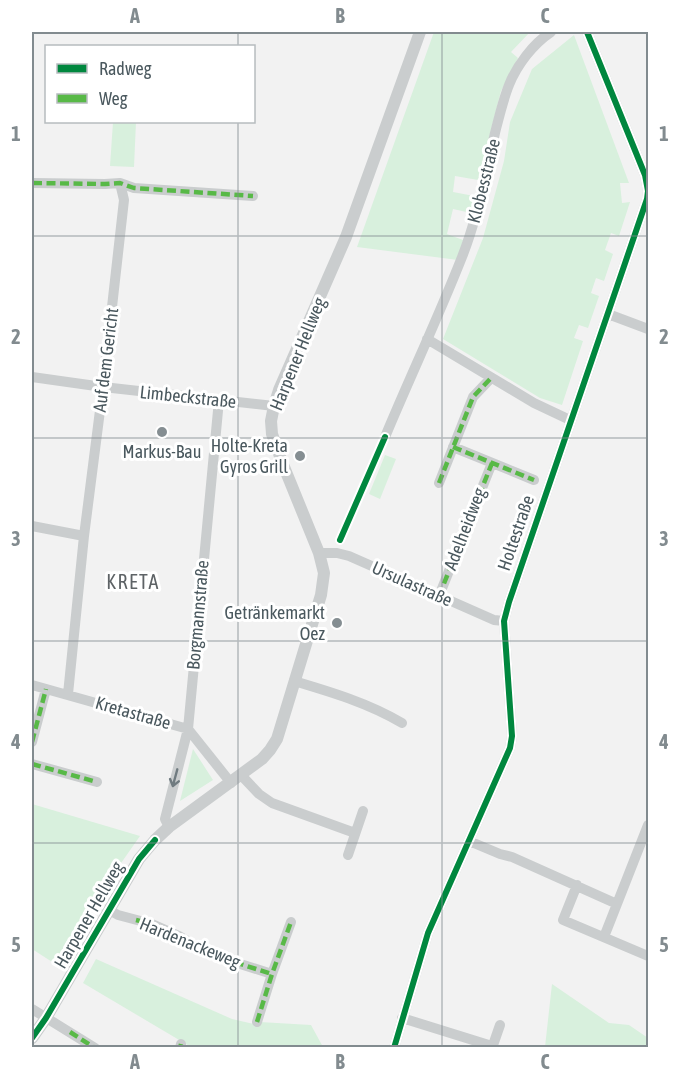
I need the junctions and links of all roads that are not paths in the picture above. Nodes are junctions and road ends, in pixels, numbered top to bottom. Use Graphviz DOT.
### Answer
graph roads {
  1 [pos="420,32"];
  2 [pos="551,32"];
  3 [pos="587,32"];
  4 [pos="33,183"];
  5 [pos="120,183"];
  6 [pos="253,196"];
  7 [pos="608,314"];
  8 [pos="648,329"];
  9 [pos="427,339"];
  10 [pos="32,377"];
  11 [pos="491,378"];
  12 [pos="103,387"];
  13 [pos="219,400"];
  14 [pos="274,406"];
  15 [pos="570,420"];
  16 [pos="385,437"];
  17 [pos="453,447"];
  18 [pos="492,463"];
  19 [pos="534,480"];
  20 [pos="439,483"];
  21 [pos="32,526"];
  22 [pos="84,536"];
  23 [pos="319,553"];
  24 [pos="439,596"];
  25 [pos="504,621"];
  26 [pos="294,681"];
  27 [pos="32,685"];
  28 [pos="46,689"];
  29 [pos="68,694"];
  30 [pos="402,723"];
  31 [pos="188,729"];
  32 [pos="32,742"];
  33 [pos="32,764"];
  34 [pos="236,779"];
  35 [pos="97,782"];
  36 [pos="363,811"];
  37 [pos="648,825"];
  38 [pos="169,827"];
  39 [pos="355,833"];
  40 [pos="469,841"];
  41 [pos="348,855"];
  42 [pos="578,885"];
  43 [pos="617,904"];
  44 [pos="109,910"];
  45 [pos="291,922"];
  46 [pos="604,937"];
  47 [pos="648,956"];
  48 [pos="272,974"];
  49 [pos="32,1009"];
  50 [pos="46,1018"];
  51 [pos="402,1018"];
  52 [pos="257,1022"];
  53 [pos="500,1025"];
  54 [pos="32,1038"];
  55 [pos="93,1047"];
  56 [pos="394,1047"];
  57 [pos="492,1047"];
  1 -- 14 [label="street, Harpener Hellweg"];
  2 -- 9 [label="street, Klobesstraße"];
  3 -- 7 [label="street, Holtestraße"];
  4 -- 5 [label="street"];
  5 -- 6 [label="street"];
  5 -- 12 [label="street, Auf dem Gericht"];
  7 -- 8 [label="street"];
  7 -- 15 [label="street, Holtestraße"];
  9 -- 11 [label="street"];
  9 -- 16 [label="street, Klobesstraße"];
  10 -- 12 [label="street, Limbeckstraße"];
  11 -- 15 [label="street"];
  11 -- 17 [label="street"];
  12 -- 13 [label="street, Limbeckstraße"];
  12 -- 22 [label="street, Auf dem Gericht"];
  13 -- 14 [label="street, Limbeckstraße"];
  13 -- 31 [label="street, Borgmannstraße"];
  14 -- 23 [label="street, Harpener Hellweg"];
  15 -- 25 [label="street, Holtestraße"];
  17 -- 18 [label="street"];
  17 -- 20 [label="street"];
  18 -- 19 [label="street"];
  18 -- 24 [label="street, Adelheidweg"];
  21 -- 22 [label="street"];
  22 -- 29 [label="street, Auf dem Gericht"];
  23 -- 24 [label="street, Ursulastraße"];
  23 -- 26 [label="street, Harpener Hellweg"];
  24 -- 25 [label="street, Ursulastraße"];
  25 -- 40 [label="street, Holtestraße"];
  26 -- 30 [label="street"];
  26 -- 34 [label="street, Harpener Hellweg"];
  27 -- 28 [label="street, Kretastraße"];
  28 -- 29 [label="street, Kretastraße"];
  28 -- 32 [label="street"];
  29 -- 31 [label="street, Kretastraße"];
  31 -- 34 [label="street, Kretastraße"];
  31 -- 38 [label="street, Borgmannstraße, one-way"];
  33 -- 35 [label="street"];
  34 -- 38 [label="street, Harpener Hellweg"];
  34 -- 39 [label="street"];
  36 -- 39 [label="street"];
  37 -- 43 [label="street"];
  38 -- 44 [label="street, Harpener Hellweg"];
  39 -- 41 [label="street"];
  40 -- 42 [label="street"];
  40 -- 51 [label="street, Holtestraße"];
  42 -- 43 [label="street"];
  42 -- 46 [label="street"];
  43 -- 46 [label="street"];
  44 -- 48 [label="street, Hardenackeweg"];
  44 -- 50 [label="street, Harpener Hellweg"];
  45 -- 48 [label="street"];
  46 -- 47 [label="street"];
  48 -- 52 [label="street"];
  49 -- 50 [label="street"];
  50 -- 54 [label="street, Harpener Hellweg"];
  50 -- 55 [label="street"];
  51 -- 56 [label="street, Holtestraße"];
  51 -- 57 [label="street"];
  53 -- 57 [label="street"];
}
